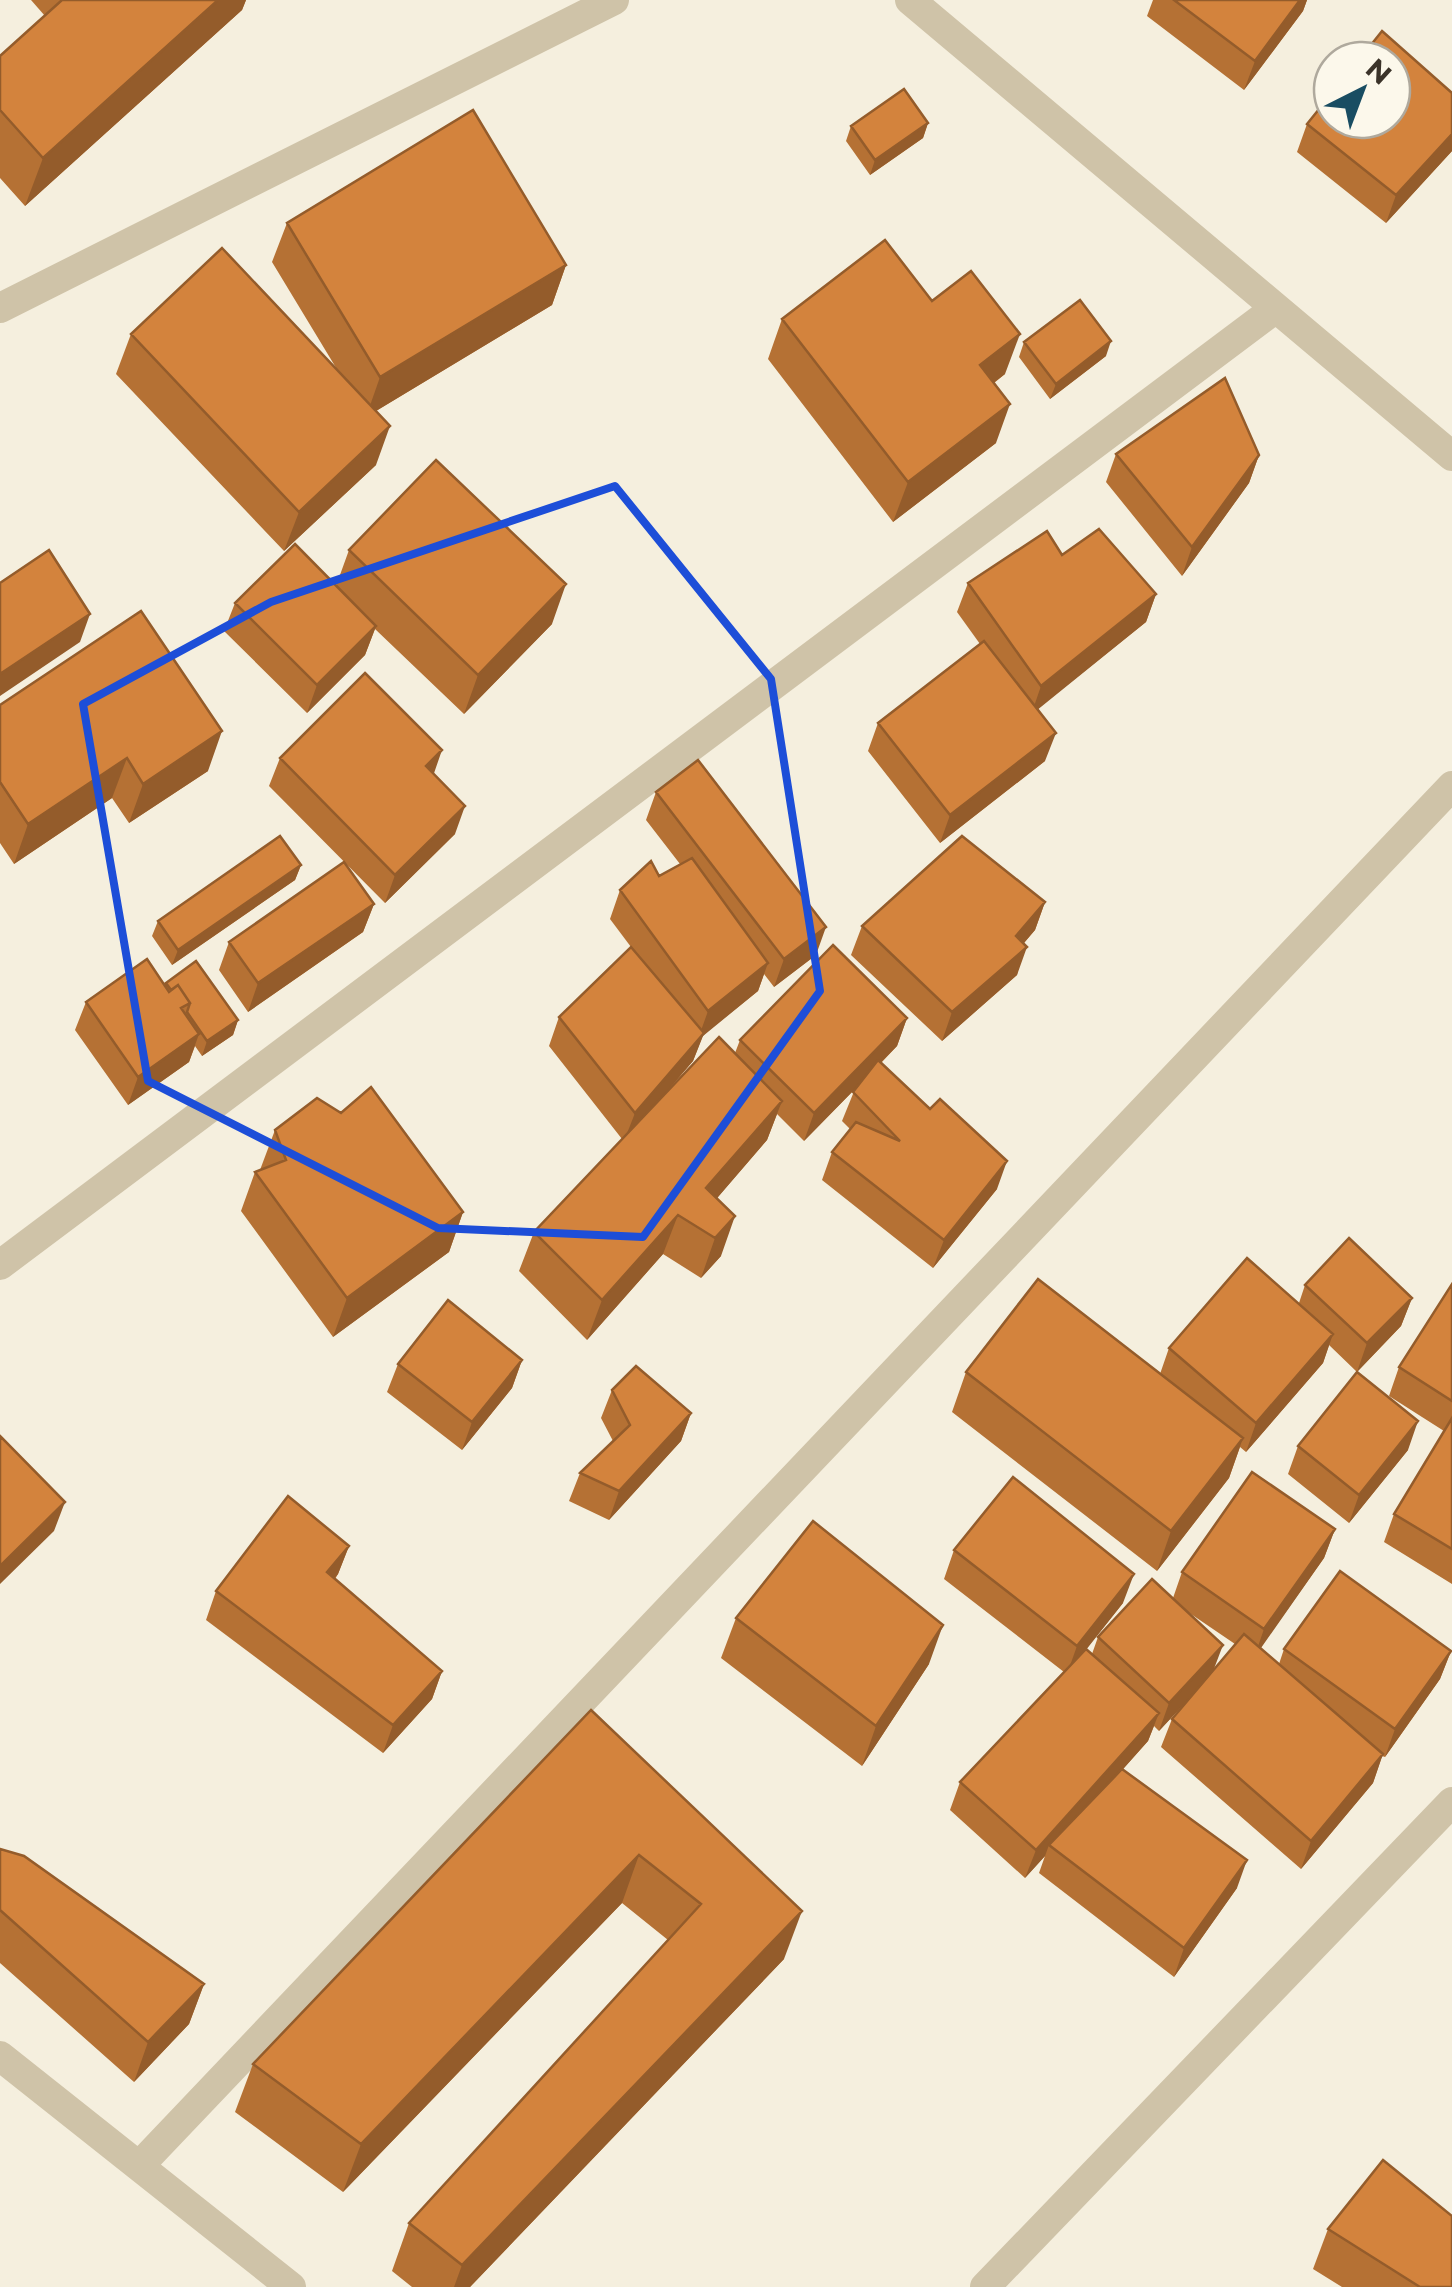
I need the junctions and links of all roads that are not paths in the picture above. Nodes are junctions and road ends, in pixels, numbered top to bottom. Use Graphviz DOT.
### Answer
graph roads {
  1 [pos="614,0"];
  2 [pos="910,0"];
  3 [pos="0,308"];
  4 [pos="1276,308"];
  5 [pos="1452,456"];
  6 [pos="1452,786"];
  7 [pos="0,1265"];
  8 [pos="1452,1802"];
  9 [pos="0,2056"];
  10 [pos="139,2166"];
  11 [pos="291,2287"];
  12 [pos="985,2287"];
  1 -- 3 [label="street"];
  2 -- 4 [label="street"];
  4 -- 5 [label="street"];
  4 -- 7 [label="street"];
  6 -- 10 [label="street"];
  8 -- 12 [label="street"];
  9 -- 10 [label="street"];
  10 -- 11 [label="street"];
}
